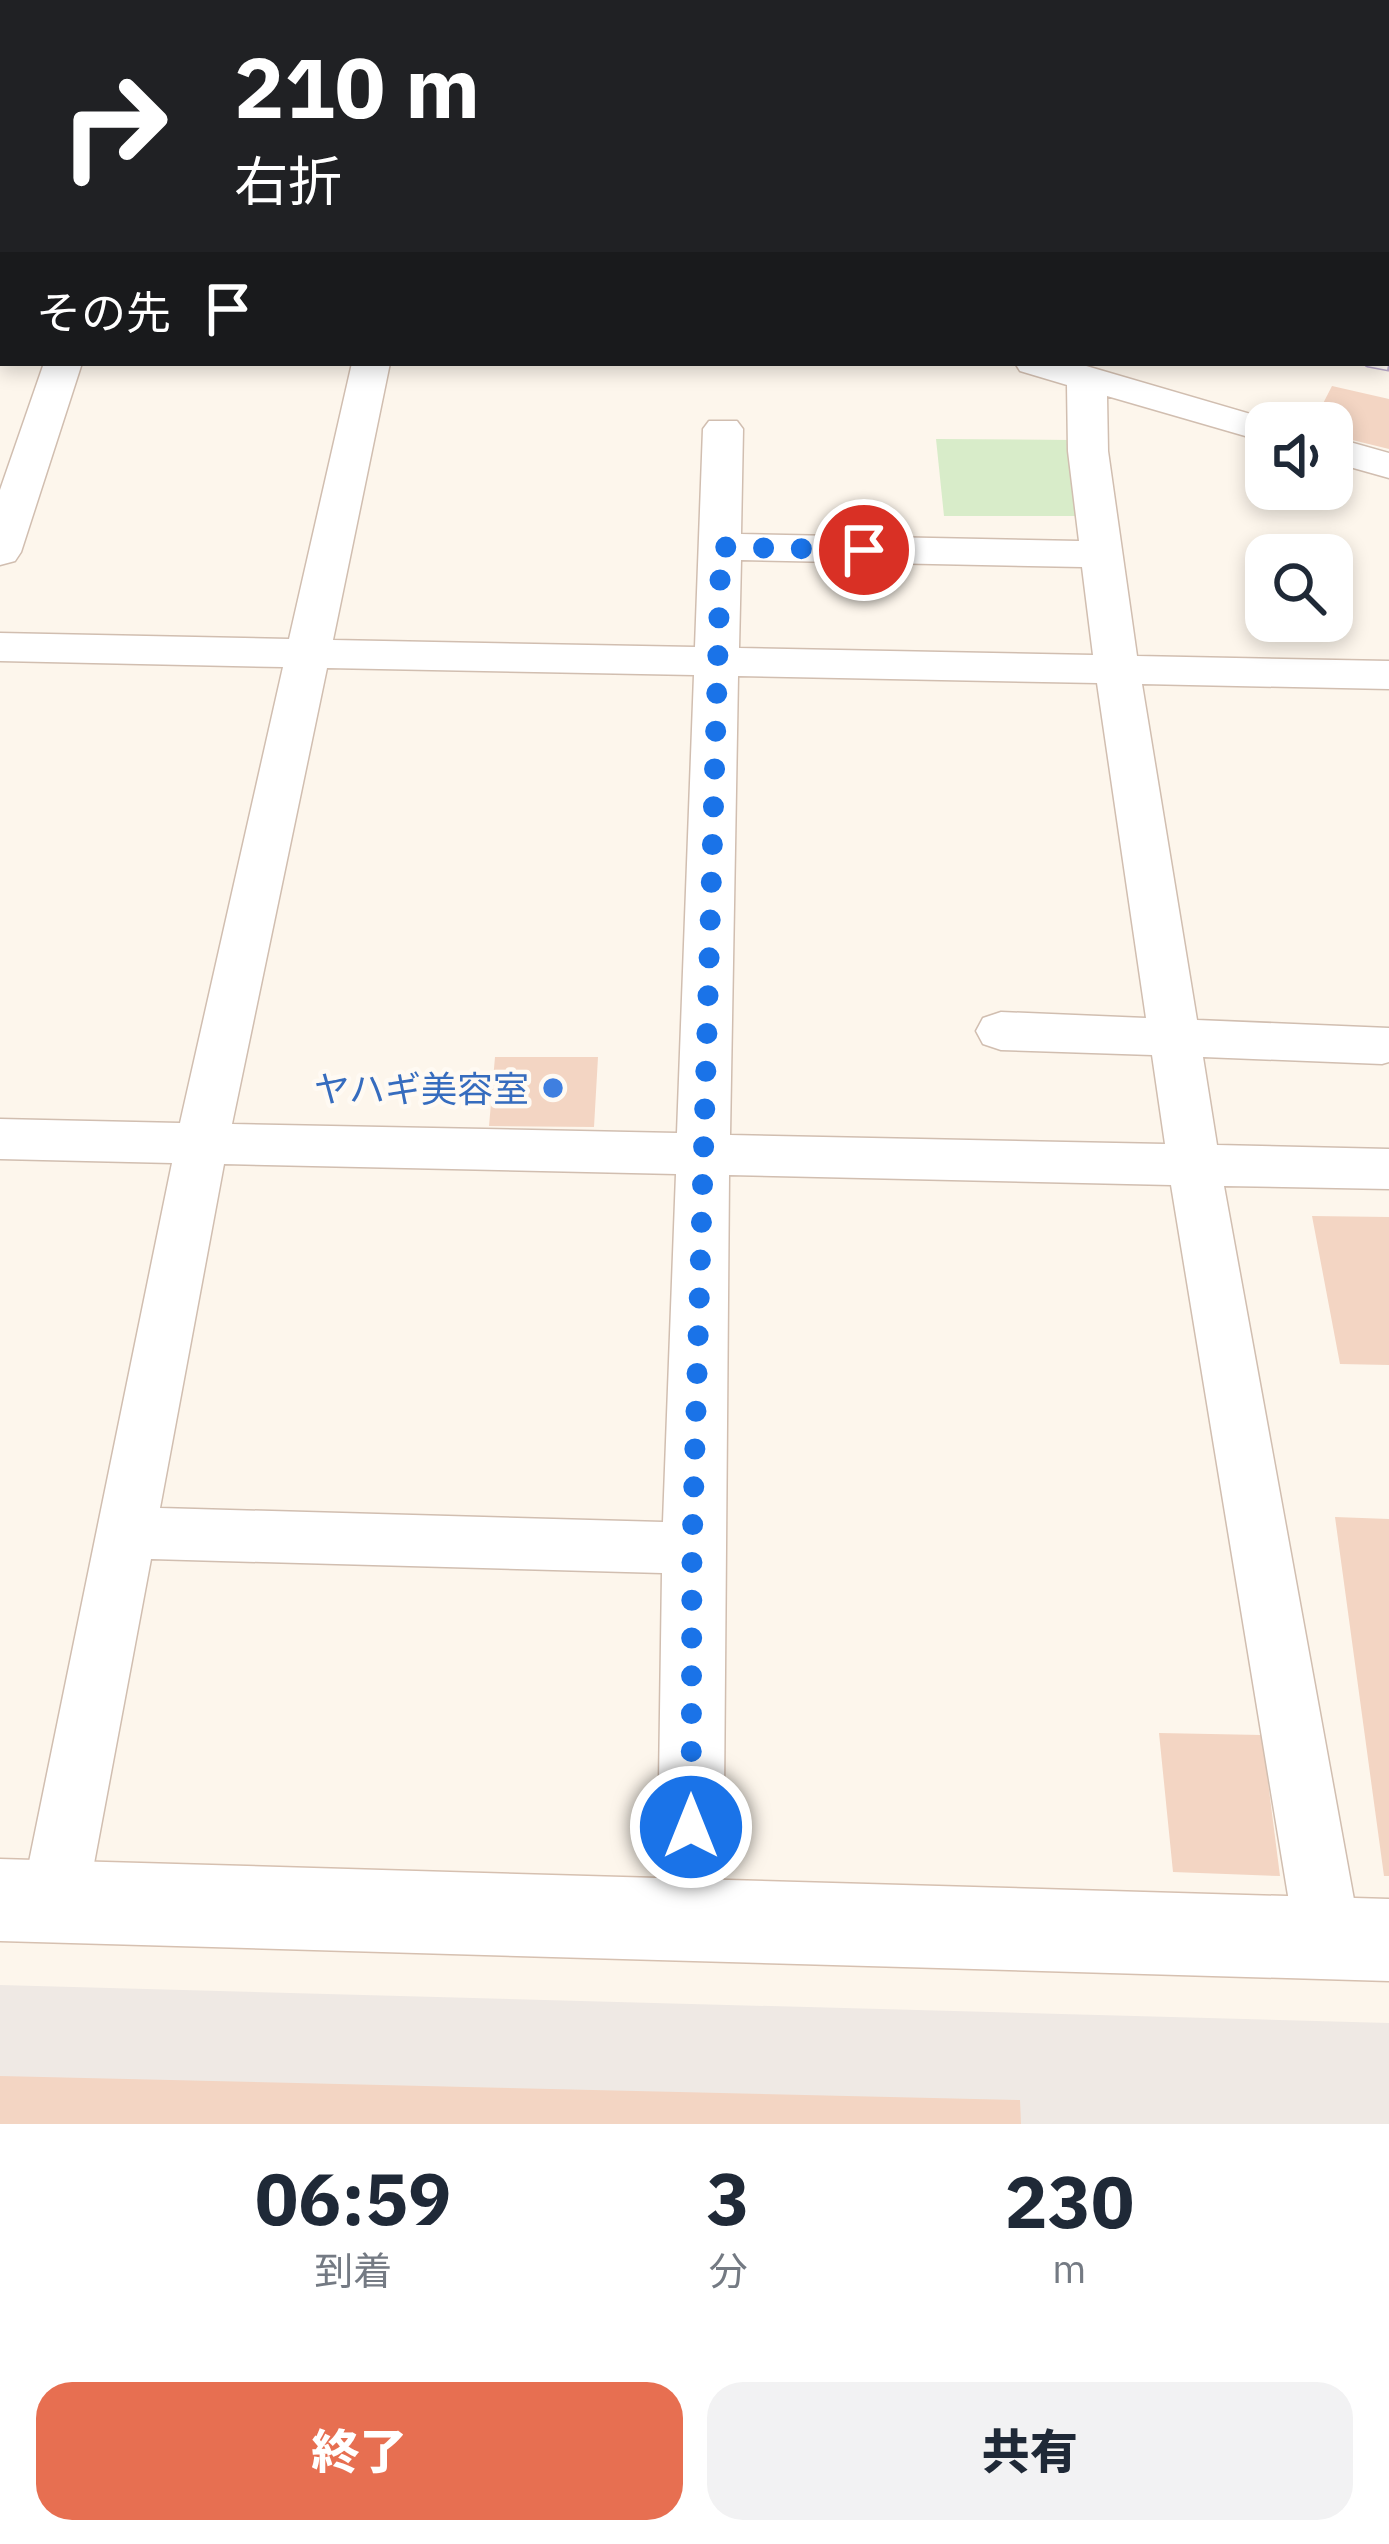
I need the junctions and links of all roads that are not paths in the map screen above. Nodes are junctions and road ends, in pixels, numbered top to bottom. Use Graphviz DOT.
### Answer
graph roads {
  1 [pos="62,366"];
  2 [pos="370,366"];
  3 [pos="1044,366"];
  4 [pos="1087,379"];
  5 [pos="1245,424"];
  6 [pos="723,429"];
  7 [pos="1353,455"];
  8 [pos="1389,466"];
  9 [pos="721,547"];
  10 [pos="0,552"];
  11 [pos="1104,554"];
  12 [pos="0,647"];
  13 [pos="310,653"];
  14 [pos="718,661"];
  15 [pos="1117,668"];
  16 [pos="1389,675"];
  17 [pos="1001,1030"];
  18 [pos="1174,1038"];
  19 [pos="1382,1046"];
  20 [pos="0,1139"];
  21 [pos="202,1143"];
  22 [pos="705,1154"];
  23 [pos="1194,1165"];
  24 [pos="1389,1169"];
  25 [pos="130,1533"];
  26 [pos="692,1548"];
  27 [pos="27,1901"];
  28 [pos="690,1920"];
  29 [pos="1359,1939"];
  1 -- 10 [label="street"];
  2 -- 13 [label="street"];
  3 -- 4 [label="street"];
  4 -- 5 [label="street"];
  4 -- 11 [label="street"];
  6 -- 9 [label="street"];
  7 -- 8 [label="street"];
  9 -- 11 [label="street"];
  9 -- 14 [label="street"];
  11 -- 15 [label="street"];
  12 -- 13 [label="street"];
  13 -- 14 [label="street"];
  13 -- 21 [label="street"];
  14 -- 15 [label="street"];
  14 -- 22 [label="street"];
  15 -- 16 [label="street"];
  15 -- 18 [label="street"];
  17 -- 18 [label="street"];
  18 -- 19 [label="street"];
  18 -- 23 [label="street"];
  20 -- 21 [label="street"];
  21 -- 22 [label="street"];
  21 -- 25 [label="street"];
  22 -- 23 [label="street"];
  22 -- 26 [label="street"];
  23 -- 24 [label="street"];
  23 -- 29 [label="street"];
  25 -- 26 [label="street"];
  25 -- 27 [label="street"];
  26 -- 28 [label="street"];
  27 -- 28 [label="street"];
  28 -- 29 [label="street"];
}
